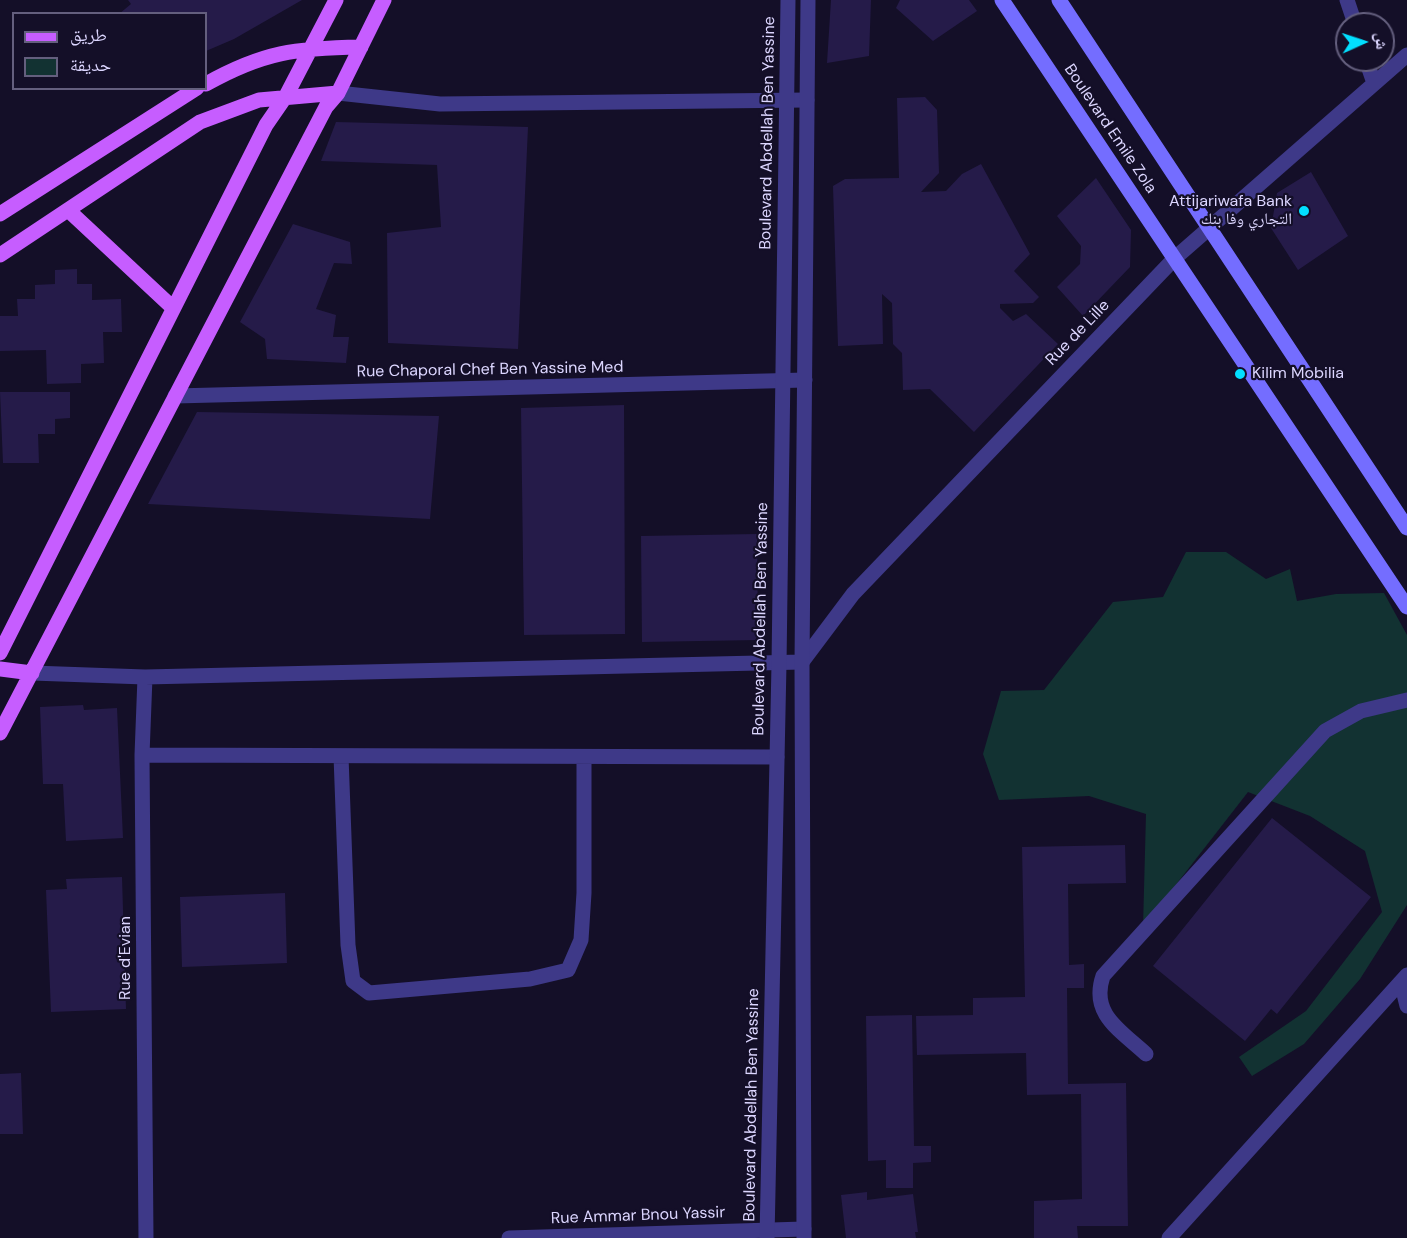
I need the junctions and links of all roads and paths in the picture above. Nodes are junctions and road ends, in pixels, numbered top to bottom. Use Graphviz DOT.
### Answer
graph roads {
  1 [pos="336,0"];
  2 [pos="384,0"];
  3 [pos="788,0"];
  4 [pos="808,0"];
  5 [pos="1002,0"];
  6 [pos="1059,0"];
  7 [pos="311,47"];
  8 [pos="361,47"];
  9 [pos="1407,55"];
  10 [pos="1370,72"];
  11 [pos="1374,83"];
  12 [pos="207,84"];
  13 [pos="194,90"];
  14 [pos="338,93"];
  15 [pos="286,96"];
  16 [pos="787,100"];
  17 [pos="807,100"];
  18 [pos="68,210"];
  19 [pos="0,213"];
  20 [pos="1207,229"];
  21 [pos="0,255"];
  22 [pos="1175,258"];
  23 [pos="172,307"];
  24 [pos="783,380"];
  25 [pos="806,380"];
  26 [pos="175,396"];
  27 [pos="1407,528"];
  28 [pos="1407,607"];
  29 [pos="0,652"];
  30 [pos="802,662"];
  31 [pos="779,664"];
  32 [pos="0,669"];
  33 [pos="32,673"];
  34 [pos="145,677"];
  35 [pos="1407,700"];
  36 [pos="0,733"];
  37 [pos="142,755"];
  38 [pos="341,756"];
  39 [pos="584,757"];
  40 [pos="777,757"];
  41 [pos="1404,979"];
  42 [pos="1407,1006"];
  43 [pos="1146,1054"];
  44 [pos="804,1233"];
  45 [pos="767,1234"];
  46 [pos="146,1238"];
  47 [pos="509,1238"];
  48 [pos="1169,1238"];
  1 -- 7 [label="main road"];
  2 -- 8 [label="main road"];
  3 -- 16 [label="street, Boulevard Abdellah Ben Yassine"];
  4 -- 17 [label="street"];
  5 -- 22 [label="main road, Boulevard Emile Zola"];
  6 -- 20 [label="main road, Boulevard Emile Zola"];
  7 -- 8 [label="main road"];
  7 -- 12 [label="main road"];
  7 -- 15 [label="main road"];
  8 -- 14 [label="main road"];
  9 -- 11 [label="street, Rue de Lille"];
  10 -- 11 [label="street"];
  11 -- 20 [label="street, Rue de Lille"];
  13 -- 19 [label="main road"];
  14 -- 15 [label="main road"];
  14 -- 16 [label="street"];
  14 -- 26 [label="main road"];
  15 -- 18 [label="main road"];
  15 -- 23 [label="main road"];
  16 -- 17 [label="street"];
  16 -- 24 [label="street, Boulevard Abdellah Ben Yassine"];
  17 -- 25 [label="street"];
  18 -- 21 [label="main road"];
  18 -- 23 [label="main road"];
  20 -- 22 [label="street, Rue de Lille"];
  20 -- 27 [label="main road, Boulevard Emile Zola"];
  22 -- 28 [label="main road, Boulevard Emile Zola"];
  22 -- 30 [label="street, Rue de Lille"];
  23 -- 29 [label="main road"];
  24 -- 25 [label="street, Rue Chaporal Chef Ben Yassine Med"];
  24 -- 26 [label="street, Rue Chaporal Chef Ben Yassine Med"];
  24 -- 31 [label="street, Boulevard Abdellah Ben Yassine"];
  25 -- 30 [label="street"];
  26 -- 33 [label="main road"];
  30 -- 31 [label="street"];
  30 -- 44 [label="street"];
  31 -- 34 [label="street"];
  31 -- 40 [label="street, Boulevard Abdellah Ben Yassine"];
  32 -- 33 [label="main road"];
  33 -- 34 [label="street"];
  33 -- 36 [label="main road"];
  34 -- 37 [label="street, Rue d'Evian"];
  35 -- 43 [label="street"];
  37 -- 38 [label="street"];
  37 -- 46 [label="street, Rue d'Evian"];
  38 -- 39 [label="street"];
  38 -- 39 [label="street"];
  39 -- 40 [label="street"];
  40 -- 45 [label="street, Boulevard Abdellah Ben Yassine"];
  41 -- 42 [label="street"];
  41 -- 48 [label="street"];
  44 -- 45 [label="street, Rue Ammar Bnou Yassir"];
  45 -- 47 [label="street, Rue Ammar Bnou Yassir"];
}
